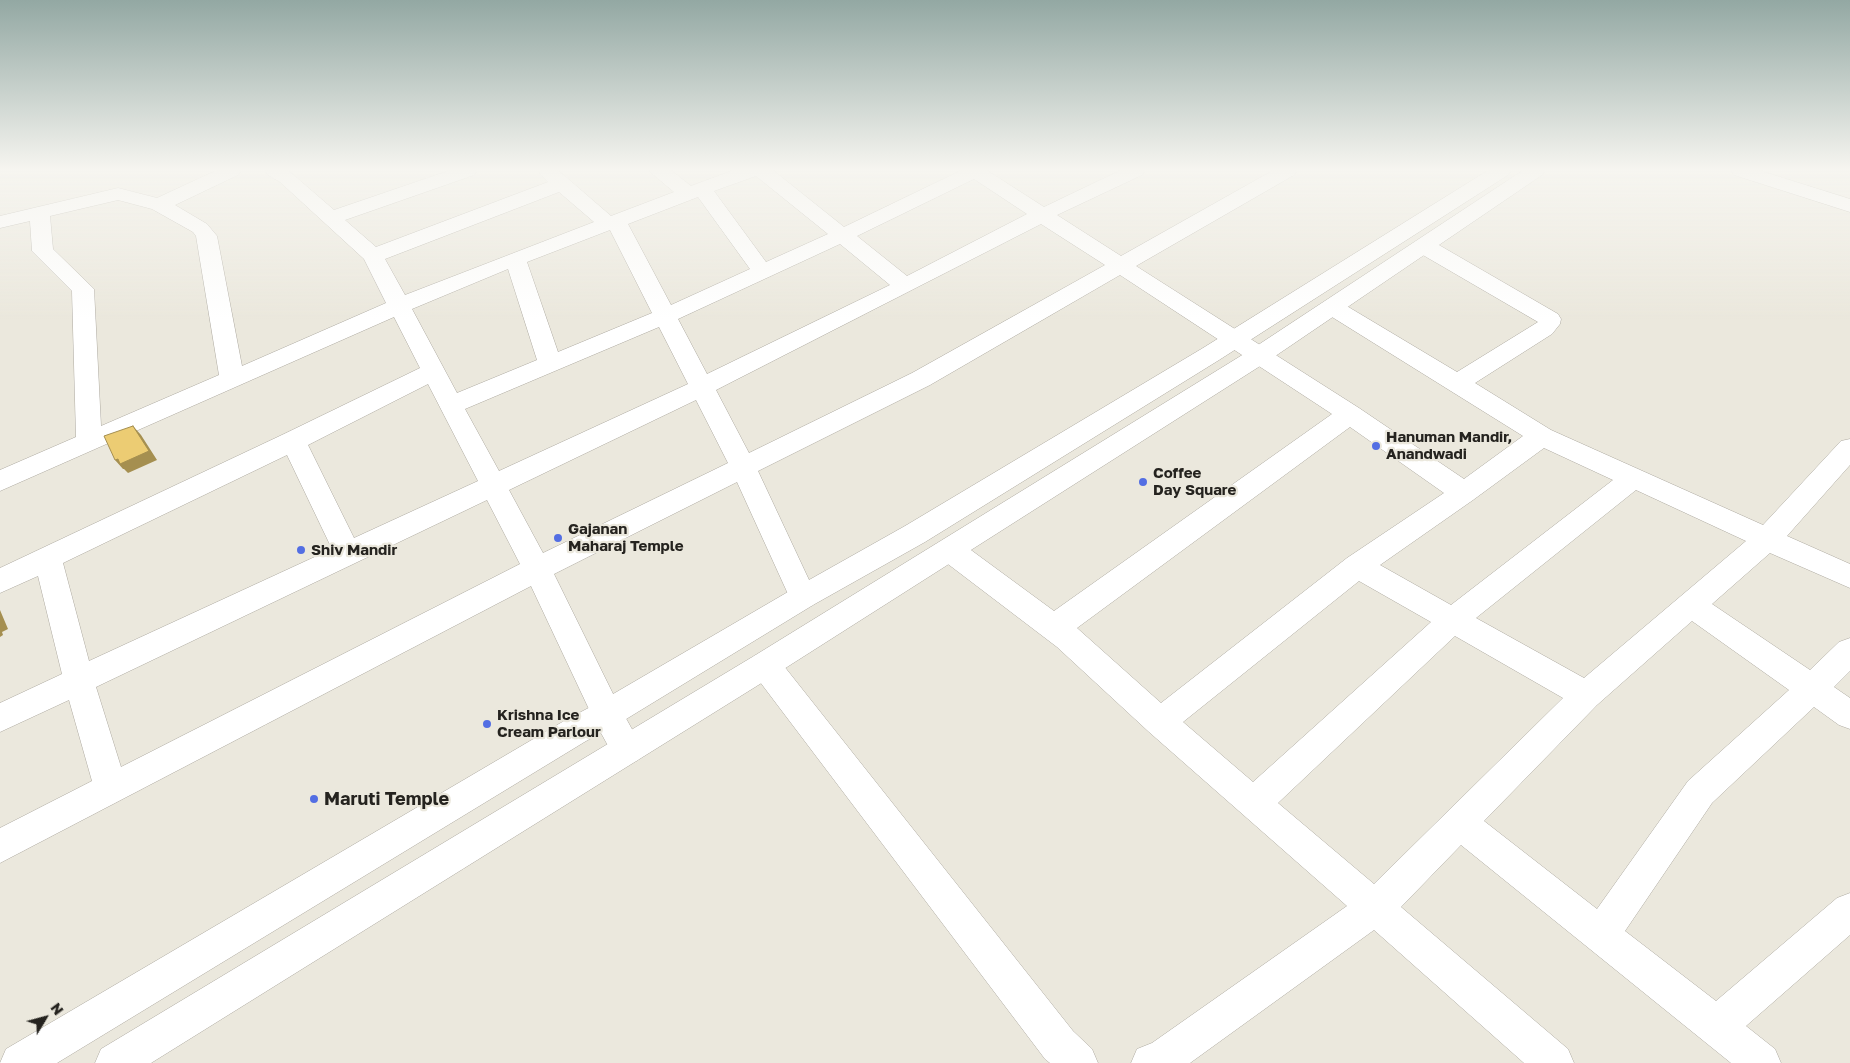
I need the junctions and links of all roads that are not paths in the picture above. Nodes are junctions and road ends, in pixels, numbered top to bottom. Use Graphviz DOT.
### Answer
graph roads {
  1 [pos="40,221"];
  2 [pos="187,221"];
  3 [pos="334,221"];
  4 [pos="455,221"];
  5 [pos="609,221"];
  6 [pos="618,221"];
  7 [pos="719,221"];
  8 [pos="825,221"];
  9 [pos="873,221"];
  10 [pos="1029,221"];
  11 [pos="1052,221"];
  12 [pos="1201,221"];
  13 [pos="1422,221"];
  14 [pos="1462,221"];
  15 [pos="612,223"];
  16 [pos="843,235"];
  17 [pos="1424,246"];
  18 [pos="373,256"];
  19 [pos="515,259"];
  20 [pos="1122,266"];
  21 [pos="762,272"];
  22 [pos="905,286"];
  23 [pos="399,306"];
  24 [pos="1332,307"];
  25 [pos="666,316"];
  26 [pos="1235,339"];
  27 [pos="1260,355"];
  28 [pos="550,364"];
  29 [pos="434,371"];
  30 [pos="232,378"];
  31 [pos="1456,384"];
  32 [pos="702,387"];
  33 [pos="450,405"];
  34 [pos="1350,414"];
  35 [pos="1542,436"];
  36 [pos="293,441"];
  37 [pos="89,442"];
  38 [pos="1850,448"];
  39 [pos="743,466"];
  40 [pos="1633,478"];
  41 [pos="0,481"];
  42 [pos="493,486"];
  43 [pos="1464,493"];
  44 [pos="1767,539"];
  45 [pos="950,550"];
  46 [pos="348,554"];
  47 [pos="48,558"];
  48 [pos="1358,566"];
  49 [pos="537,569"];
  50 [pos="1850,577"];
  51 [pos="0,581"];
  52 [pos="803,597"];
  53 [pos="1691,605"];
  54 [pos="1453,620"];
  55 [pos="1054,628"];
  56 [pos="1850,651"];
  57 [pos="765,665"];
  58 [pos="79,681"];
  59 [pos="1812,689"];
  60 [pos="1586,695"];
  61 [pos="607,714"];
  62 [pos="1850,715"];
  63 [pos="0,718"];
  64 [pos="1160,722"];
  65 [pos="627,750"];
  66 [pos="111,789"];
  67 [pos="1254,803"];
  68 [pos="1458,823"];
  69 [pos="0,846"];
  70 [pos="1375,908"];
  71 [pos="1850,911"];
  72 [pos="1601,935"];
  73 [pos="1717,1026"];
  74 [pos="20,1063"];
  75 [pos="115,1063"];
  76 [pos="1078,1063"];
  77 [pos="1151,1063"];
  78 [pos="1554,1063"];
  79 [pos="1761,1063"];
  1 -- 37 [label="street"];
  2 -- 30 [label="street"];
  3 -- 18 [label="street"];
  4 -- 18 [label="street"];
  5 -- 15 [label="street"];
  6 -- 15 [label="street"];
  7 -- 21 [label="street"];
  8 -- 16 [label="street"];
  9 -- 16 [label="street"];
  10 -- 22 [label="street"];
  11 -- 20 [label="street"];
  12 -- 20 [label="street"];
  13 -- 26 [label="street"];
  14 -- 17 [label="street"];
  15 -- 19 [label="street"];
  15 -- 25 [label="street"];
  16 -- 21 [label="street"];
  16 -- 22 [label="street"];
  17 -- 24 [label="street"];
  17 -- 31 [label="street"];
  18 -- 23 [label="street"];
  19 -- 23 [label="street"];
  19 -- 28 [label="street"];
  20 -- 26 [label="street"];
  20 -- 39 [label="street"];
  21 -- 25 [label="street"];
  22 -- 32 [label="street"];
  23 -- 29 [label="street"];
  23 -- 30 [label="street"];
  24 -- 27 [label="street"];
  24 -- 31 [label="street"];
  25 -- 28 [label="street"];
  25 -- 32 [label="street"];
  26 -- 27 [label="street"];
  26 -- 52 [label="street"];
  27 -- 34 [label="street"];
  27 -- 45 [label="street"];
  28 -- 33 [label="street"];
  29 -- 33 [label="street"];
  29 -- 36 [label="street"];
  30 -- 37 [label="street"];
  31 -- 35 [label="street"];
  32 -- 39 [label="street"];
  32 -- 42 [label="street"];
  33 -- 42 [label="street"];
  34 -- 43 [label="street"];
  34 -- 55 [label="street"];
  35 -- 40 [label="street"];
  35 -- 43 [label="street"];
  36 -- 46 [label="street"];
  36 -- 47 [label="street"];
  37 -- 41 [label="street"];
  38 -- 44 [label="street"];
  39 -- 49 [label="street"];
  39 -- 52 [label="street"];
  40 -- 44 [label="street"];
  40 -- 54 [label="street"];
  42 -- 46 [label="street"];
  42 -- 49 [label="street"];
  43 -- 48 [label="street"];
  44 -- 50 [label="street"];
  44 -- 53 [label="street"];
  45 -- 55 [label="street"];
  45 -- 57 [label="street"];
  46 -- 58 [label="street"];
  47 -- 51 [label="street"];
  47 -- 58 [label="street"];
  48 -- 54 [label="street"];
  48 -- 64 [label="street"];
  49 -- 61 [label="street"];
  49 -- 66 [label="street"];
  52 -- 61 [label="street"];
  53 -- 59 [label="street"];
  53 -- 60 [label="street"];
  54 -- 60 [label="street"];
  54 -- 67 [label="street"];
  55 -- 64 [label="street"];
  56 -- 59 [label="street"];
  57 -- 65 [label="street"];
  57 -- 76 [label="street"];
  58 -- 63 [label="street"];
  58 -- 66 [label="street"];
  59 -- 62 [label="street"];
  59 -- 72 [label="street"];
  60 -- 68 [label="street"];
  61 -- 65 [label="street"];
  61 -- 74 [label="street"];
  64 -- 67 [label="street"];
  65 -- 75 [label="street"];
  66 -- 69 [label="street"];
  67 -- 70 [label="street"];
  68 -- 70 [label="street"];
  68 -- 72 [label="street"];
  70 -- 77 [label="street"];
  70 -- 78 [label="street"];
  71 -- 73 [label="street"];
  72 -- 73 [label="street"];
  73 -- 79 [label="street"];
}
